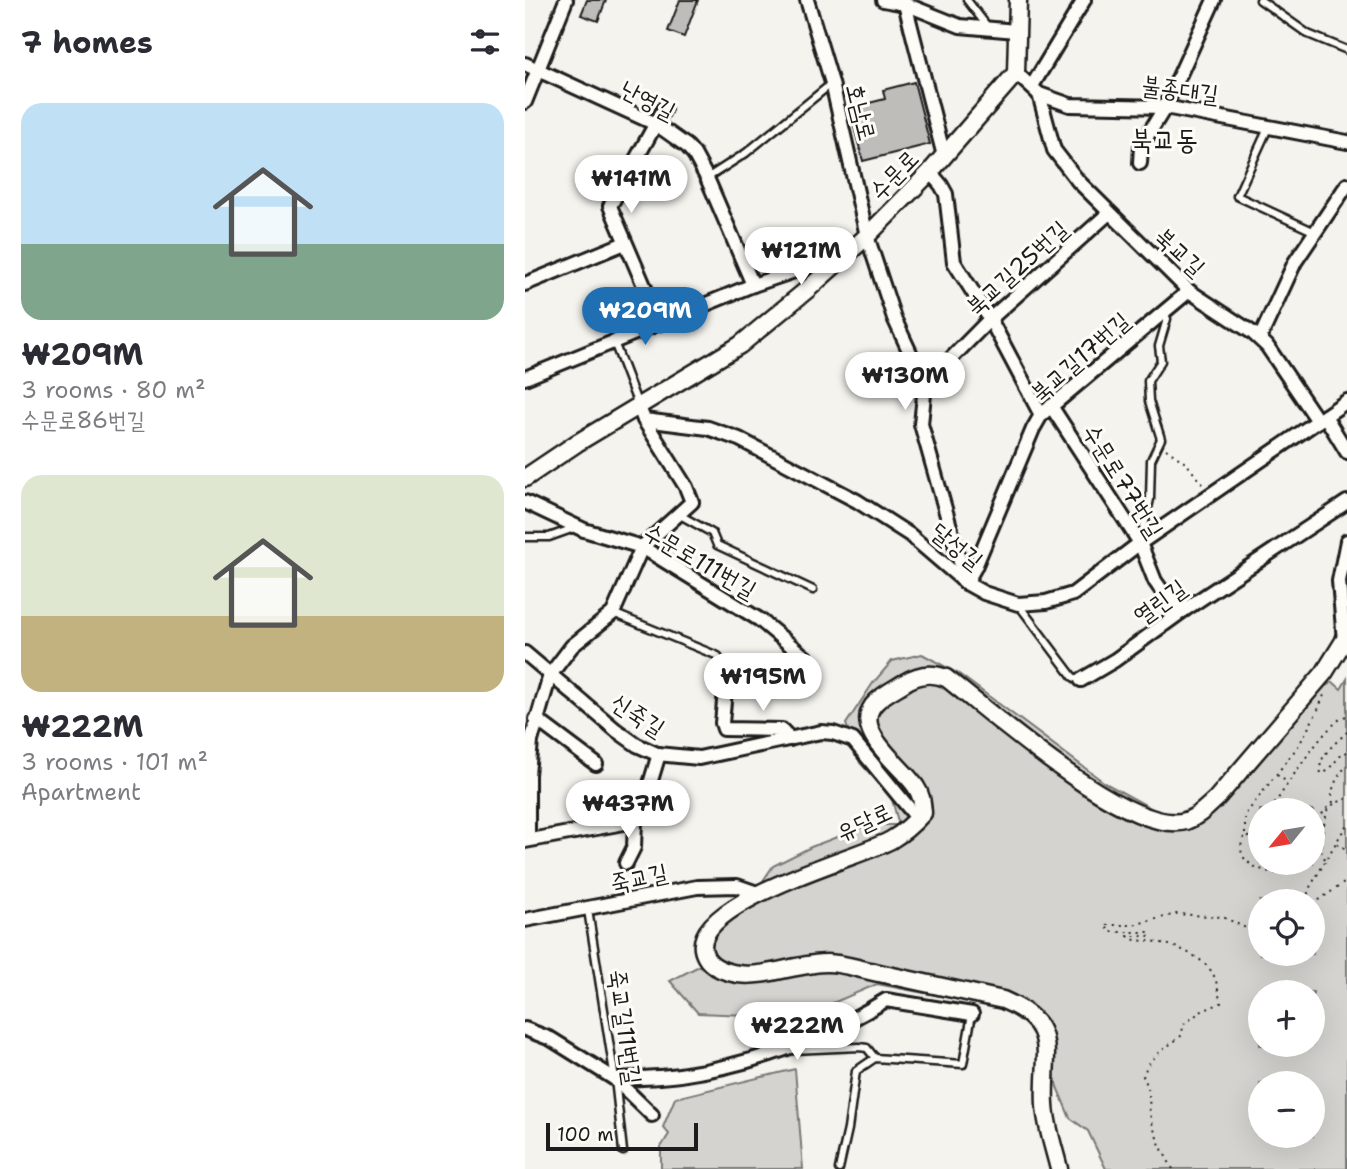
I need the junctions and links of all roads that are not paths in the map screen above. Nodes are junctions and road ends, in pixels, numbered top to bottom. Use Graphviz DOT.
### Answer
graph roads {
  1 [pos="566,0"];
  2 [pos="807,0"];
  3 [pos="883,0"];
  4 [pos="967,0"];
  5 [pos="1018,0"];
  6 [pos="1084,0"];
  7 [pos="1214,0"];
  8 [pos="1260,0"];
  9 [pos="905,2"];
  10 [pos="990,29"];
  11 [pos="1016,32"];
  12 [pos="1347,50"];
  13 [pos="525,64"];
  14 [pos="539,71"];
  15 [pos="1016,73"];
  16 [pos="832,83"];
  17 [pos="1035,90"];
  18 [pos="525,102"];
  19 [pos="1165,107"];
  20 [pos="664,109"];
  21 [pos="656,124"];
  22 [pos="1268,126"];
  23 [pos="1347,142"];
  24 [pos="944,156"];
  25 [pos="1140,163"];
  26 [pos="930,172"];
  27 [pos="707,178"];
  28 [pos="1347,185"];
  29 [pos="1108,214"];
  30 [pos="1315,232"];
  31 [pos="867,236"];
  32 [pos="625,243"];
  33 [pos="841,259"];
  34 [pos="525,284"];
  35 [pos="753,285"];
  36 [pos="1189,291"];
  37 [pos="1164,312"];
  38 [pos="990,319"];
  39 [pos="660,323"];
  40 [pos="1260,338"];
  41 [pos="614,342"];
  42 [pos="525,378"];
  43 [pos="926,385"];
  44 [pos="1347,401"];
  45 [pos="1046,410"];
  46 [pos="641,413"];
  47 [pos="1321,419"];
  48 [pos="1347,452"];
  49 [pos="525,478"];
  50 [pos="525,502"];
  51 [pos="1347,502"];
  52 [pos="680,515"];
  53 [pos="577,527"];
  54 [pos="525,537"];
  55 [pos="1347,541"];
  56 [pos="1140,543"];
  57 [pos="642,547"];
  58 [pos="966,583"];
  59 [pos="814,590"];
  60 [pos="1018,604"];
  61 [pos="1184,610"];
  62 [pos="613,613"];
  63 [pos="1346,638"];
  64 [pos="525,653"];
  65 [pos="718,656"];
  66 [pos="806,658"];
  67 [pos="550,675"];
  68 [pos="1081,680"];
  69 [pos="725,691"];
  70 [pos="536,719"];
  71 [pos="790,738"];
  72 [pos="659,754"];
  73 [pos="596,764"];
  74 [pos="918,818"];
  75 [pos="635,821"];
  76 [pos="525,840"];
  77 [pos="626,863"];
  78 [pos="760,894"];
  79 [pos="588,909"];
  80 [pos="525,920"];
  81 [pos="972,1014"];
  82 [pos="525,1029"];
  83 [pos="777,1052"];
  84 [pos="875,1058"];
  85 [pos="615,1079"];
  86 [pos="652,1115"];
  87 [pos="623,1151"];
  88 [pos="839,1169"];
  89 [pos="1059,1169"];
  1 -- 14 [label="street"];
  2 -- 16 [label="street, 호남로"];
  3 -- 9 [label="street"];
  4 -- 10 [label="lane"];
  5 -- 11 [label="street"];
  6 -- 17 [label="street"];
  7 -- 19 [label="street"];
  8 -- 12 [label="lane"];
  9 -- 10 [label="street"];
  9 -- 24 [label="street"];
  10 -- 11 [label="street"];
  11 -- 15 [label="street"];
  13 -- 14 [label="street, 난영길"];
  14 -- 18 [label="street"];
  14 -- 21 [label="street, 난영길"];
  15 -- 17 [label="street, 불종대길"];
  15 -- 24 [label="street, 수문로"];
  16 -- 27 [label="lane"];
  16 -- 31 [label="street, 호남로"];
  17 -- 19 [label="street, 불종대길"];
  17 -- 29 [label="street, 북교길"];
  19 -- 22 [label="street, 불종대길"];
  19 -- 25 [label="street"];
  20 -- 21 [label="street"];
  21 -- 27 [label="street, 난영길"];
  21 -- 32 [label="street"];
  22 -- 23 [label="street, 불종대길"];
  22 -- 30 [label="lane"];
  24 -- 26 [label="street, 수문로"];
  26 -- 31 [label="street, 수문로"];
  26 -- 38 [label="street, 수문로77번길"];
  27 -- 35 [label="street, 난영길"];
  28 -- 30 [label="street"];
  29 -- 36 [label="street, 북교길"];
  29 -- 38 [label="street, 북교길25번길"];
  30 -- 40 [label="street"];
  31 -- 33 [label="street, 수문로"];
  31 -- 43 [label="street, 호남로"];
  32 -- 34 [label="street"];
  32 -- 39 [label="street"];
  33 -- 35 [label="street"];
  33 -- 46 [label="street, 수문로"];
  35 -- 39 [label="street"];
  36 -- 37 [label="street, 북교길17번길"];
  36 -- 40 [label="street, 북교길"];
  37 -- 45 [label="street, 북교길17번길"];
  37 -- 56 [label="lane"];
  38 -- 43 [label="street, 북교길25번길"];
  38 -- 45 [label="street, 수문로77번길"];
  39 -- 41 [label="street"];
  40 -- 47 [label="street, 북교길"];
  41 -- 42 [label="street"];
  41 -- 46 [label="lane"];
  43 -- 58 [label="street"];
  44 -- 47 [label="street, 달성길"];
  45 -- 56 [label="street, 수문로77번길"];
  45 -- 58 [label="street, 북교길17번길"];
  46 -- 49 [label="street, 수문로"];
  46 -- 52 [label="street"];
  46 -- 58 [label="street, 달성길"];
  47 -- 48 [label="street, 북교길"];
  47 -- 56 [label="street, 달성길"];
  50 -- 53 [label="street, 수문로111번길"];
  51 -- 61 [label="street, 열린길"];
  52 -- 57 [label="street"];
  52 -- 59 [label="lane"];
  53 -- 54 [label="lane"];
  53 -- 57 [label="street, 수문로111번길"];
  55 -- 63 [label="street"];
  56 -- 60 [label="street, 달성길"];
  56 -- 61 [label="street, 수문로77번길"];
  57 -- 62 [label="street"];
  57 -- 66 [label="street, 수문로111번길"];
  58 -- 60 [label="street, 달성길"];
  60 -- 68 [label="lane, 열린길"];
  61 -- 68 [label="street, 열린길"];
  62 -- 65 [label="lane"];
  62 -- 67 [label="street"];
  63 -- 74 [label="street, 유달로"];
  64 -- 67 [label="street, 신죽길"];
  67 -- 70 [label="street"];
  67 -- 72 [label="street, 신죽길"];
  69 -- 71 [label="street"];
  70 -- 73 [label="street"];
  70 -- 76 [label="street"];
  71 -- 72 [label="street, 신죽길"];
  71 -- 74 [label="street, 신죽길"];
  72 -- 75 [label="street"];
  74 -- 78 [label="street, 유달로"];
  75 -- 76 [label="street"];
  75 -- 77 [label="street"];
  78 -- 79 [label="street, 죽교길"];
  78 -- 89 [label="street, 유달로"];
  79 -- 80 [label="street, 죽교길"];
  79 -- 85 [label="lane, 죽교길11번길"];
  81 -- 83 [label="street"];
  81 -- 84 [label="lane"];
  82 -- 85 [label="street"];
  83 -- 84 [label="lane"];
  83 -- 85 [label="street"];
  84 -- 88 [label="lane"];
  85 -- 86 [label="street"];
  85 -- 87 [label="lane, 죽교길11번길"];
}
